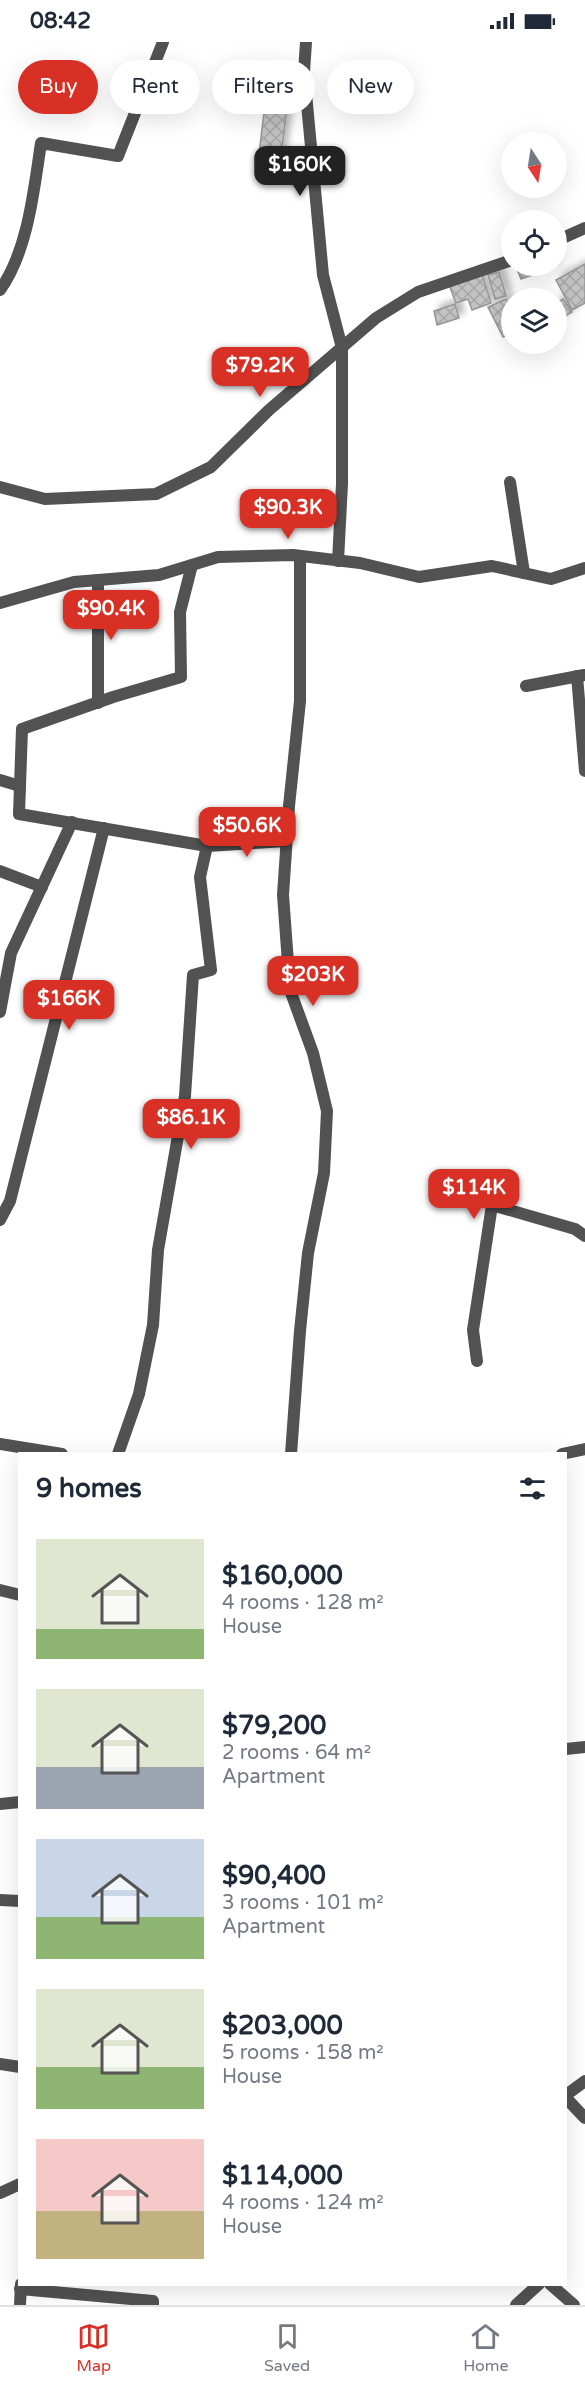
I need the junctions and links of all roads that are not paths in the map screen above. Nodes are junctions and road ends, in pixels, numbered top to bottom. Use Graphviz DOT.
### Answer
graph roads {
  1 [pos="163,42"];
  2 [pos="306,42"];
  3 [pos="585,228"];
  4 [pos="567,236"];
  5 [pos="501,264"];
  6 [pos="0,290"];
  7 [pos="342,348"];
  8 [pos="510,482"];
  9 [pos="0,487"];
  10 [pos="300,556"];
  11 [pos="338,561"];
  12 [pos="192,565"];
  13 [pos="585,568"];
  14 [pos="524,573"];
  15 [pos="98,580"];
  16 [pos="0,603"];
  17 [pos="581,676"];
  18 [pos="526,686"];
  19 [pos="98,703"];
  20 [pos="585,771"];
  21 [pos="0,780"];
  22 [pos="20,786"];
  23 [pos="72,822"];
  24 [pos="104,828"];
  25 [pos="286,841"];
  26 [pos="207,846"];
  27 [pos="0,871"];
  28 [pos="42,887"];
  29 [pos="0,1012"];
  30 [pos="0,1221"];
  31 [pos="585,1236"];
  32 [pos="477,1361"];
  33 [pos="0,1444"];
  34 [pos="585,1449"];
  35 [pos="50,1452"];
  36 [pos="119,1452"];
  37 [pos="291,1452"];
  38 [pos="567,1453"];
  39 [pos="0,1590"];
  40 [pos="18,1594"];
  41 [pos="585,1748"];
  42 [pos="567,1749"];
  43 [pos="18,1802"];
  44 [pos="0,1804"];
  45 [pos="0,1900"];
  46 [pos="18,1901"];
  47 [pos="0,2064"];
  48 [pos="18,2067"];
  49 [pos="585,2081"];
  50 [pos="567,2095"];
  51 [pos="567,2097"];
  52 [pos="585,2118"];
  53 [pos="18,2185"];
  54 [pos="0,2193"];
  55 [pos="537,2286"];
  56 [pos="552,2286"];
  57 [pos="20,2287"];
  58 [pos="20,2305"];
  59 [pos="153,2305"];
  60 [pos="516,2305"];
  61 [pos="574,2305"];
  1 -- 6 [label="street"];
  2 -- 7 [label="street"];
  3 -- 4 [label="street"];
  5 -- 7 [label="street"];
  7 -- 9 [label="street"];
  7 -- 11 [label="street"];
  8 -- 14 [label="street"];
  10 -- 11 [label="street"];
  10 -- 12 [label="street"];
  10 -- 25 [label="street"];
  11 -- 14 [label="street"];
  12 -- 15 [label="street"];
  12 -- 19 [label="street"];
  13 -- 14 [label="street"];
  15 -- 16 [label="street"];
  15 -- 19 [label="street"];
  17 -- 18 [label="street"];
  17 -- 20 [label="street"];
  19 -- 22 [label="street"];
  21 -- 22 [label="street"];
  22 -- 23 [label="street"];
  23 -- 24 [label="street"];
  23 -- 28 [label="street"];
  24 -- 26 [label="street"];
  24 -- 30 [label="street"];
  25 -- 26 [label="street"];
  25 -- 37 [label="street"];
  26 -- 36 [label="street"];
  27 -- 28 [label="street"];
  28 -- 29 [label="street"];
  31 -- 32 [label="street"];
  33 -- 35 [label="street"];
  34 -- 38 [label="street"];
  39 -- 40 [label="street"];
  41 -- 42 [label="street"];
  43 -- 44 [label="street"];
  45 -- 46 [label="street"];
  47 -- 48 [label="street"];
  49 -- 50 [label="street"];
  51 -- 52 [label="street"];
  53 -- 54 [label="street"];
  55 -- 60 [label="street"];
  56 -- 61 [label="street"];
  57 -- 58 [label="street"];
  57 -- 59 [label="street"];
}
